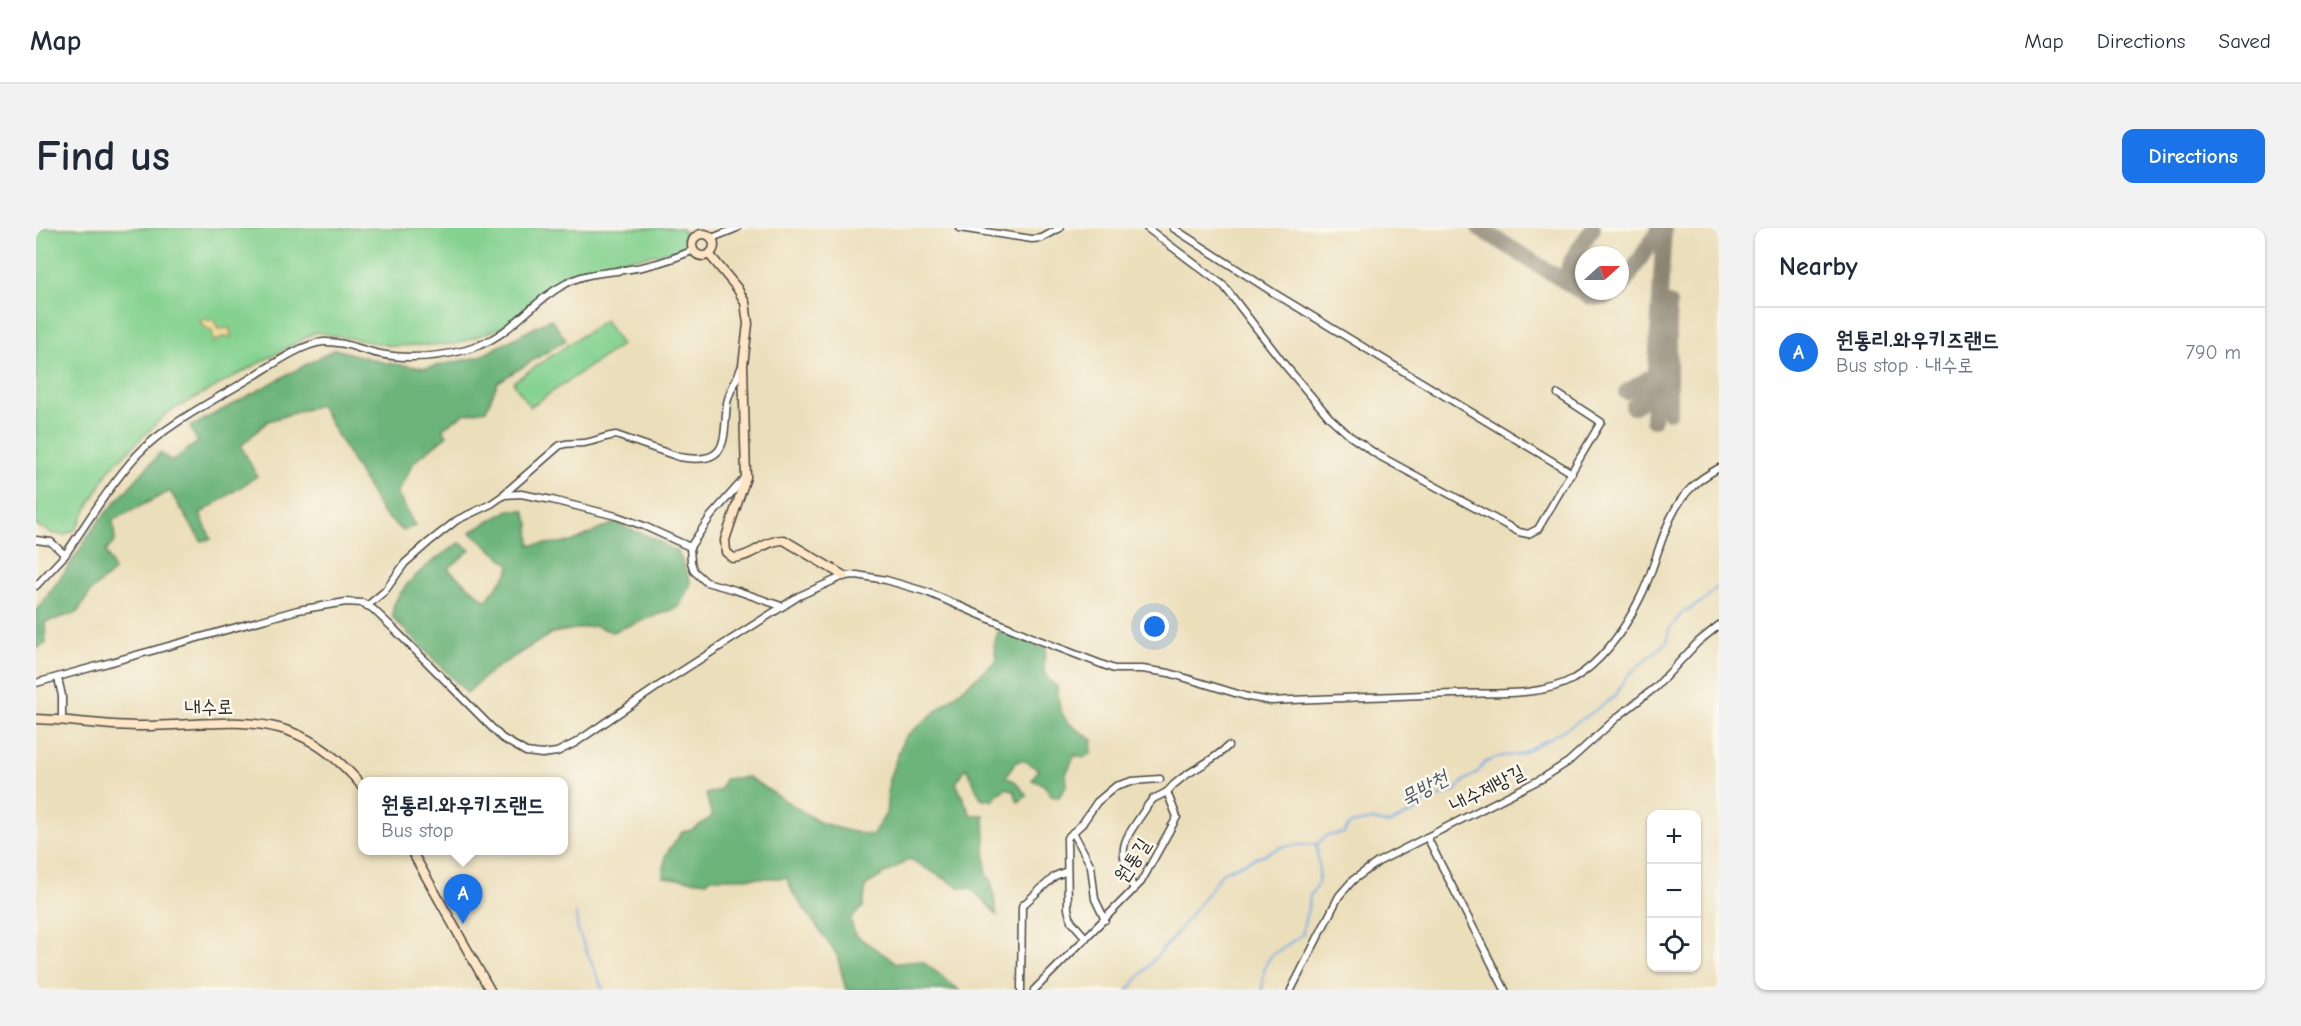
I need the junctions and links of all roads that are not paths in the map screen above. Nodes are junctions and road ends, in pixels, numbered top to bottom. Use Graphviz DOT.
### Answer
graph roads {
  1 [pos="737,228"];
  2 [pos="959,228"];
  3 [pos="1059,228"];
  4 [pos="1147,228"];
  5 [pos="1173,228"];
  6 [pos="696,231"];
  7 [pos="712,238"];
  8 [pos="694,250"];
  9 [pos="709,254"];
  10 [pos="743,365"];
  11 [pos="1558,394"];
  12 [pos="1719,468"];
  13 [pos="1572,472"];
  14 [pos="746,477"];
  15 [pos="504,495"];
  16 [pos="36,540"];
  17 [pos="690,547"];
  18 [pos="66,555"];
  19 [pos="844,576"];
  20 [pos="36,586"];
  21 [pos="368,606"];
  22 [pos="781,606"];
  23 [pos="1719,625"];
  24 [pos="58,678"];
  25 [pos="36,683"];
  26 [pos="36,719"];
  27 [pos="62,720"];
  28 [pos="1228,746"];
  29 [pos="1160,779"];
  30 [pos="358,781"];
  31 [pos="1167,792"];
  32 [pos="1073,832"];
  33 [pos="1427,837"];
  34 [pos="414,855"];
  35 [pos="1067,871"];
  36 [pos="1134,890"];
  37 [pos="1105,920"];
  38 [pos="1086,938"];
  39 [pos="490,990"];
  40 [pos="1021,990"];
  41 [pos="1035,990"];
  42 [pos="1291,990"];
  43 [pos="1505,990"];
  1 -- 7 [label="street"];
  2 -- 3 [label="street"];
  4 -- 13 [label="street"];
  5 -- 13 [label="street"];
  6 -- 7 [label="street"];
  6 -- 8 [label="street"];
  7 -- 9 [label="street"];
  8 -- 9 [label="street"];
  8 -- 18 [label="street"];
  9 -- 10 [label="street"];
  10 -- 14 [label="street"];
  10 -- 15 [label="street"];
  11 -- 13 [label="street"];
  12 -- 19 [label="street"];
  14 -- 17 [label="street"];
  14 -- 19 [label="street"];
  15 -- 17 [label="street"];
  15 -- 21 [label="street"];
  16 -- 18 [label="street"];
  17 -- 22 [label="street"];
  18 -- 20 [label="street"];
  19 -- 22 [label="street"];
  21 -- 22 [label="street"];
  21 -- 24 [label="street"];
  23 -- 33 [label="street, 내수제방길"];
  24 -- 25 [label="street"];
  24 -- 27 [label="street"];
  26 -- 27 [label="street, 내수로"];
  27 -- 30 [label="street, 내수로"];
  28 -- 31 [label="street"];
  29 -- 32 [label="street"];
  31 -- 36 [label="street, 원통길"];
  31 -- 36 [label="street"];
  32 -- 35 [label="street"];
  32 -- 37 [label="street"];
  33 -- 42 [label="street, 내수제방길"];
  33 -- 43 [label="street"];
  34 -- 39 [label="street"];
  35 -- 38 [label="street"];
  35 -- 40 [label="street"];
  36 -- 37 [label="street, 원통길"];
  37 -- 38 [label="street, 원통길"];
  38 -- 41 [label="street, 원통길"];
}
